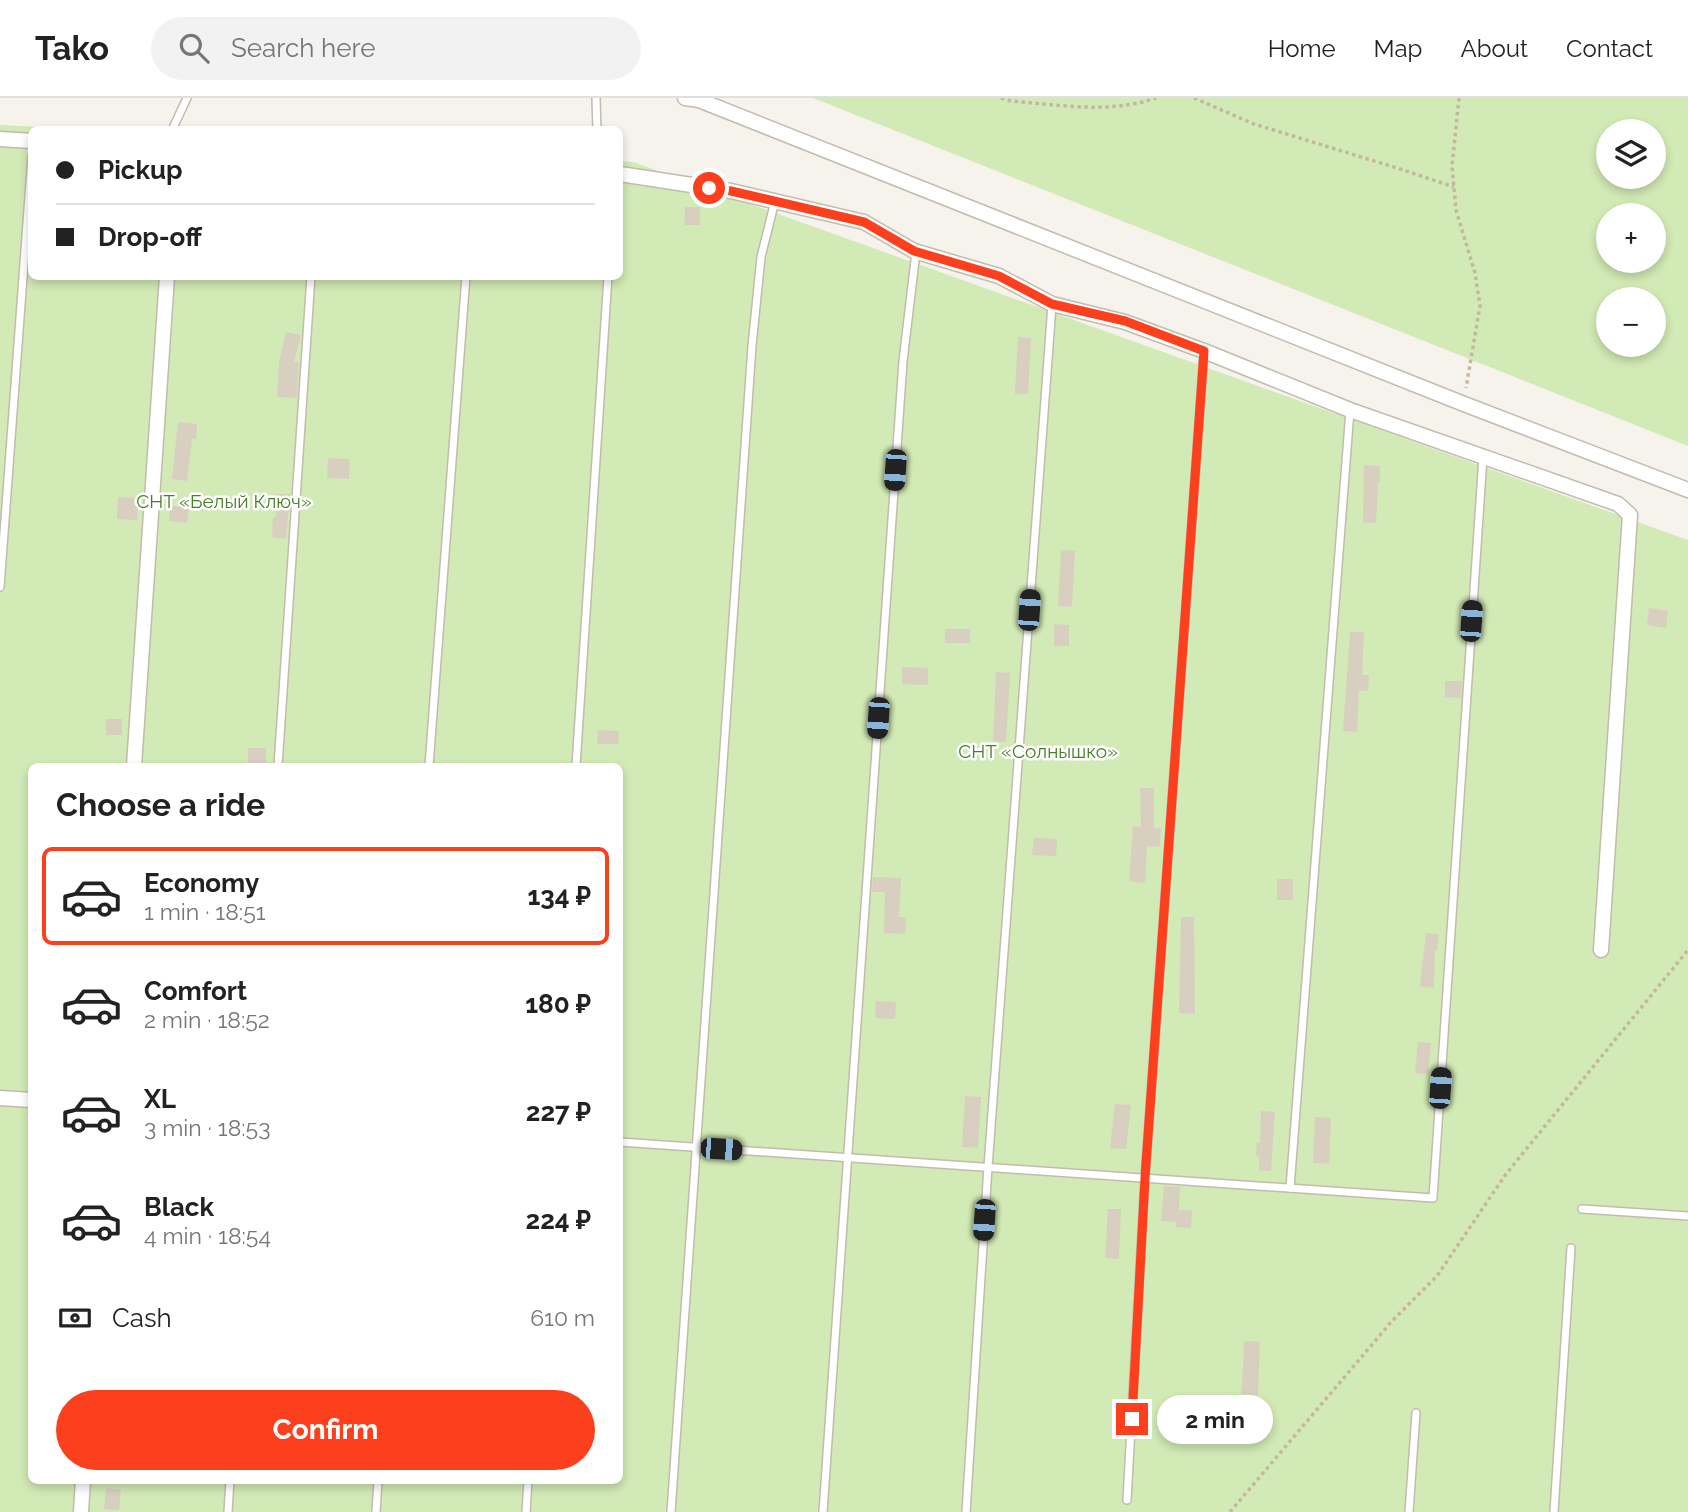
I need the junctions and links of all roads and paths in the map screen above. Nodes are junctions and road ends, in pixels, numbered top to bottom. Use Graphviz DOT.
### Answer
graph roads {
  1 [pos="187,98"];
  2 [pos="597,98"];
  3 [pos="685,98"];
  4 [pos="1001,98"];
  5 [pos="1156,98"];
  6 [pos="1194,98"];
  7 [pos="1459,98"];
  8 [pos="174,126"];
  9 [pos="597,126"];
  10 [pos="0,139"];
  11 [pos="28,141"];
  12 [pos="623,174"];
  13 [pos="1454,187"];
  14 [pos="775,201"];
  15 [pos="28,210"];
  16 [pos="916,251"];
  17 [pos="167,280"];
  18 [pos="312,280"];
  19 [pos="466,280"];
  20 [pos="608,280"];
  21 [pos="1052,304"];
  22 [pos="1204,351"];
  23 [pos="1464,404"];
  24 [pos="1350,410"];
  25 [pos="1483,457"];
  26 [pos="1688,491"];
  27 [pos="0,587"];
  28 [pos="134,763"];
  29 [pos="278,763"];
  30 [pos="429,763"];
  31 [pos="576,763"];
  32 [pos="1601,950"];
  33 [pos="1688,950"];
  34 [pos="0,1098"];
  35 [pos="28,1100"];
  36 [pos="623,1142"];
  37 [pos="696,1147"];
  38 [pos="848,1158"];
  39 [pos="988,1167"];
  40 [pos="1145,1178"];
  41 [pos="1290,1188"];
  42 [pos="1582,1209"];
  43 [pos="1688,1216"];
  44 [pos="1571,1248"];
  45 [pos="1416,1413"];
  46 [pos="83,1484"];
  47 [pos="230,1484"];
  48 [pos="378,1484"];
  49 [pos="528,1484"];
  50 [pos="1128,1500"];
  51 [pos="81,1512"];
  52 [pos="228,1512"];
  53 [pos="376,1512"];
  54 [pos="526,1512"];
  55 [pos="671,1512"];
  56 [pos="823,1512"];
  57 [pos="966,1512"];
  58 [pos="1230,1512"];
  59 [pos="1409,1512"];
  60 [pos="1554,1512"];
  1 -- 8 [label="lane"];
  2 -- 9 [label="lane"];
  3 -- 23 [label="street"];
  4 -- 5 [label="path"];
  6 -- 13 [label="path"];
  7 -- 13 [label="path"];
  10 -- 11 [label="street"];
  12 -- 14 [label="street"];
  13 -- 23 [label="path"];
  14 -- 16 [label="street"];
  14 -- 37 [label="lane"];
  15 -- 27 [label="lane"];
  16 -- 21 [label="street"];
  16 -- 38 [label="lane"];
  17 -- 28 [label="street"];
  18 -- 29 [label="lane"];
  19 -- 30 [label="lane"];
  20 -- 31 [label="lane"];
  21 -- 22 [label="street"];
  21 -- 39 [label="lane"];
  22 -- 24 [label="street"];
  22 -- 40 [label="lane"];
  23 -- 26 [label="street"];
  24 -- 25 [label="street"];
  24 -- 41 [label="lane"];
  25 -- 32 [label="street"];
  25 -- 41 [label="lane"];
  33 -- 58 [label="path"];
  34 -- 35 [label="street"];
  36 -- 37 [label="lane"];
  37 -- 38 [label="lane"];
  37 -- 55 [label="lane"];
  38 -- 39 [label="lane"];
  38 -- 56 [label="lane"];
  39 -- 40 [label="lane"];
  39 -- 57 [label="lane"];
  40 -- 41 [label="lane"];
  40 -- 50 [label="lane"];
  42 -- 43 [label="lane"];
  44 -- 60 [label="lane"];
  45 -- 59 [label="lane"];
  46 -- 51 [label="street"];
  47 -- 52 [label="lane"];
  48 -- 53 [label="lane"];
  49 -- 54 [label="lane"];
}
